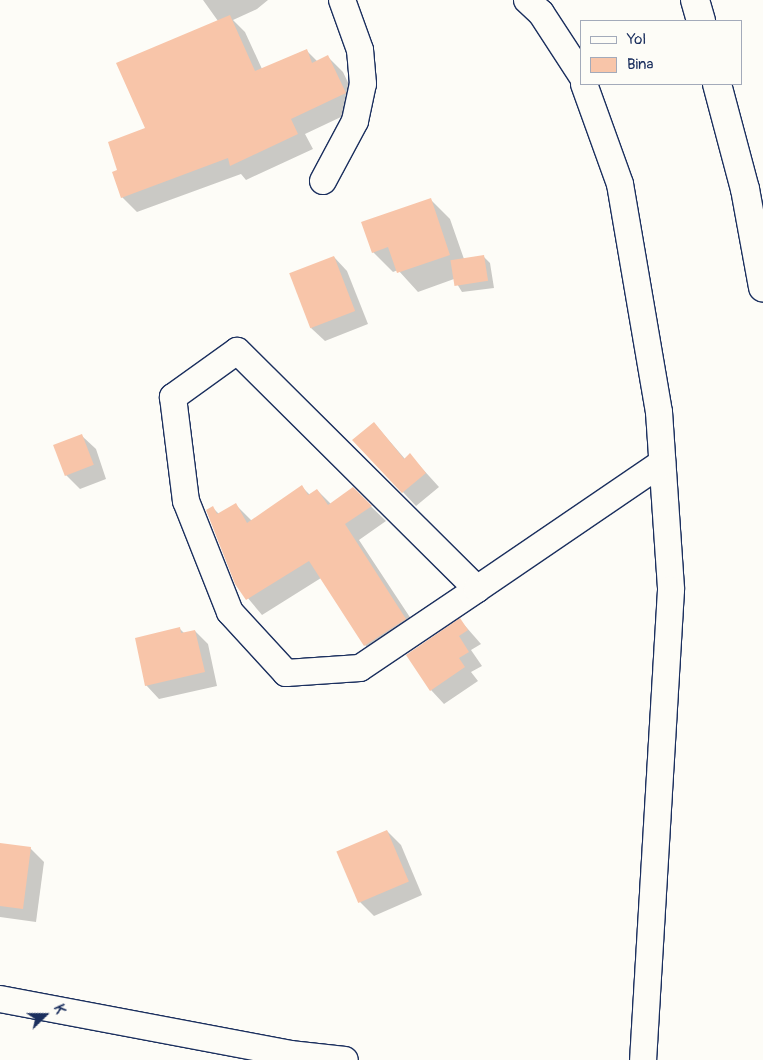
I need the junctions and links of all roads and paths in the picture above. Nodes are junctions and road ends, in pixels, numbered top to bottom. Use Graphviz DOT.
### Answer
graph roads {
  1 [pos="342,0"];
  2 [pos="527,0"];
  3 [pos="695,0"];
  4 [pos="700,20"];
  5 [pos="580,73"];
  6 [pos="584,85"];
  7 [pos="717,85"];
  8 [pos="323,181"];
  9 [pos="763,287"];
  10 [pos="662,463"];
  11 [pos="477,589"];
  12 [pos="0,1000"];
  13 [pos="346,1060"];
  14 [pos="643,1060"];
  1 -- 8 [label="street"];
  2 -- 5 [label="street"];
  3 -- 4 [label="highway"];
  6 -- 10 [label="street"];
  7 -- 9 [label="highway"];
  10 -- 11 [label="street"];
  10 -- 14 [label="street"];
  11 -- 11 [label="street"];
  12 -- 13 [label="street"];
}
